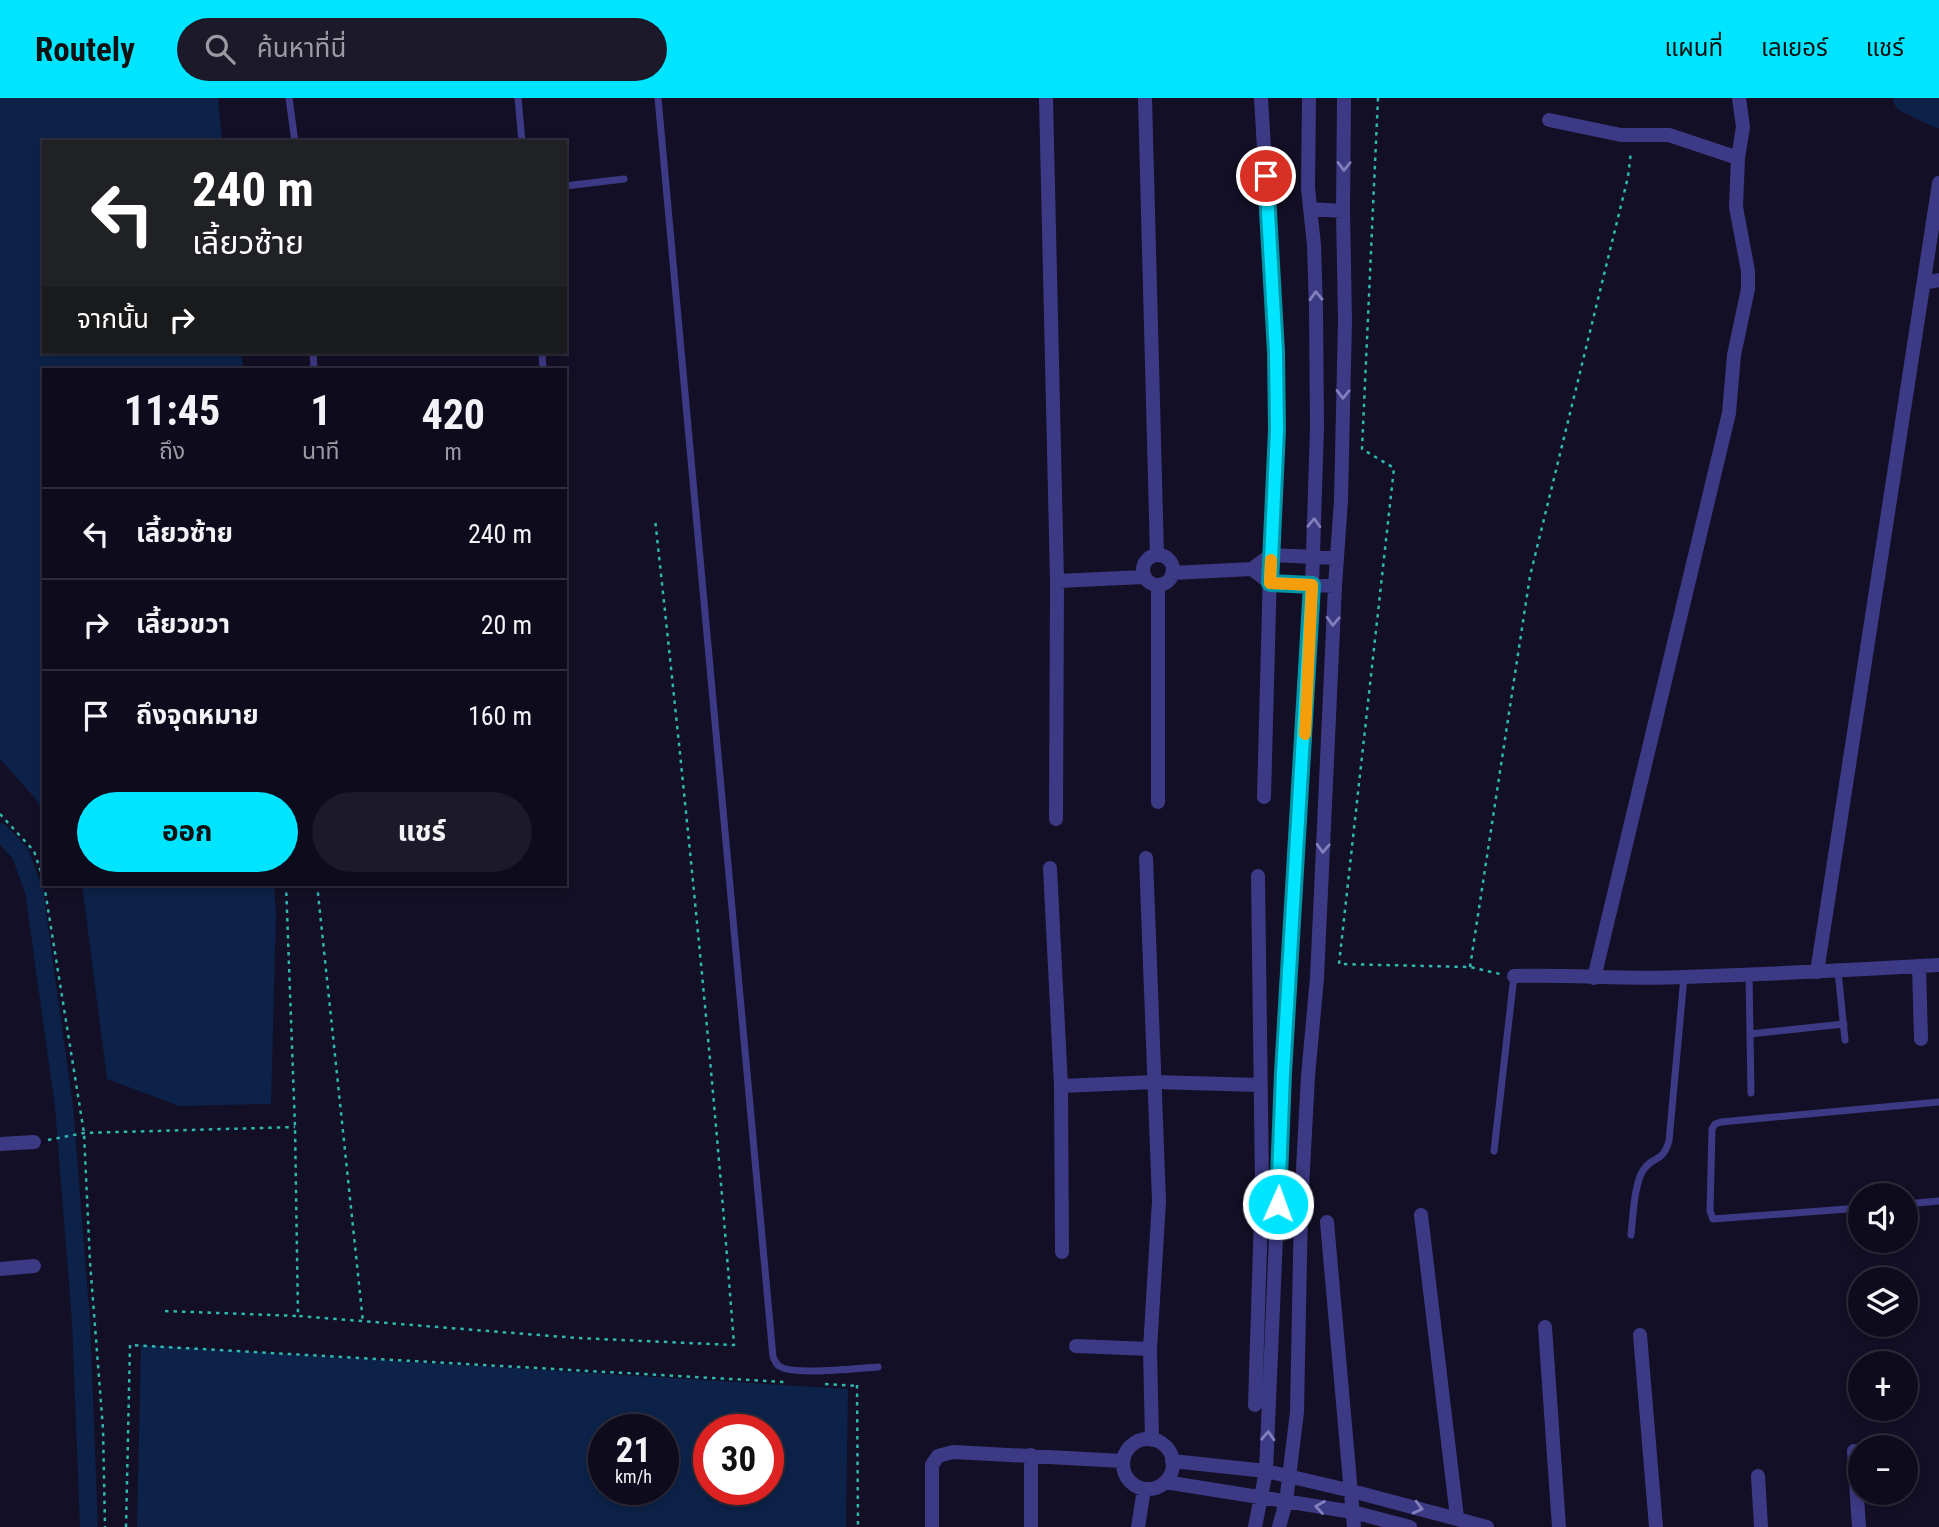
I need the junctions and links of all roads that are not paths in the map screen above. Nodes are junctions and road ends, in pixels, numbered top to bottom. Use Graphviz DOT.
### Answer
graph roads {
  1 [pos="289,98"];
  2 [pos="518,98"];
  3 [pos="658,98"];
  4 [pos="1046,98"];
  5 [pos="1145,98"];
  6 [pos="1261,98"];
  7 [pos="1310,98"];
  8 [pos="1344,98"];
  9 [pos="1739,98"];
  10 [pos="1549,120"];
  11 [pos="295,140"];
  12 [pos="523,140"];
  13 [pos="1738,158"];
  14 [pos="624,179"];
  15 [pos="1939,183"];
  16 [pos="567,186"];
  17 [pos="1310,209"];
  18 [pos="1343,211"];
  19 [pos="1932,282"];
  20 [pos="1157,555"];
  21 [pos="1271,555"];
  22 [pos="1313,555"];
  23 [pos="1337,558"];
  24 [pos="1252,569"];
  25 [pos="1172,573"];
  26 [pos="1144,578"];
  27 [pos="1057,581"];
  28 [pos="1270,583"];
  29 [pos="1158,585"];
  30 [pos="1312,585"];
  31 [pos="1335,586"];
  32 [pos="1264,797"];
  33 [pos="1158,802"];
  34 [pos="1056,819"];
  35 [pos="1146,858"];
  36 [pos="1050,868"];
  37 [pos="1258,876"];
  38 [pos="1939,965"];
  39 [pos="1919,967"];
  40 [pos="1839,971"];
  41 [pos="1817,972"];
  42 [pos="1749,975"];
  43 [pos="1514,976"];
  44 [pos="1684,977"];
  45 [pos="1594,978"];
  46 [pos="1844,1024"];
  47 [pos="1750,1034"];
  48 [pos="1921,1039"];
  49 [pos="1845,1040"];
  50 [pos="1283,1073"];
  51 [pos="1308,1076"];
  52 [pos="1155,1082"];
  53 [pos="1259,1085"];
  54 [pos="1061,1086"];
  55 [pos="1751,1093"];
  56 [pos="1939,1102"];
  57 [pos="34,1142"];
  58 [pos="0,1144"];
  59 [pos="1494,1151"];
  60 [pos="1939,1201"];
  61 [pos="1918,1203"];
  62 [pos="1848,1209"];
  63 [pos="1421,1215"];
  64 [pos="1327,1222"];
  65 [pos="1631,1235"];
  66 [pos="1062,1252"];
  67 [pos="34,1266"];
  68 [pos="0,1269"];
  69 [pos="1545,1327"];
  70 [pos="1640,1335"];
  71 [pos="1076,1346"];
  72 [pos="1150,1349"];
  73 [pos="877,1367"];
  74 [pos="1255,1405"];
  75 [pos="1152,1440"];
  76 [pos="1031,1455"];
  77 [pos="1123,1461"];
  78 [pos="1172,1461"];
  79 [pos="1266,1471"];
  80 [pos="1290,1476"];
  81 [pos="1758,1476"];
  82 [pos="1165,1482"];
  83 [pos="1144,1489"];
  84 [pos="1352,1491"];
  85 [pos="1262,1497"];
  86 [pos="1286,1502"];
  87 [pos="1858,1505"];
  88 [pos="1457,1517"];
  89 [pos="1354,1520"];
  90 [pos="932,1527"];
  91 [pos="1031,1527"];
  92 [pos="1138,1527"];
  93 [pos="1255,1527"];
  94 [pos="1279,1527"];
  95 [pos="1410,1527"];
  96 [pos="1487,1527"];
  97 [pos="1559,1527"];
  98 [pos="1656,1527"];
  99 [pos="1761,1527"];
  100 [pos="1859,1527"];
  1 -- 11 [label="lane"];
  2 -- 12 [label="lane"];
  3 -- 73 [label="lane"];
  4 -- 27 [label="street"];
  5 -- 20 [label="street"];
  6 -- 21 [label="street"];
  7 -- 17 [label="street"];
  8 -- 18 [label="street, one-way"];
  9 -- 13 [label="street"];
  10 -- 13 [label="street"];
  13 -- 45 [label="street"];
  14 -- 16 [label="lane"];
  15 -- 19 [label="street"];
  17 -- 18 [label="street"];
  22 -- 17 [label="street, one-way"];
  18 -- 23 [label="street, one-way"];
  19 -- 41 [label="street"];
  20 -- 25 [label="street"];
  20 -- 26 [label="street"];
  21 -- 22 [label="street"];
  21 -- 24 [label="street"];
  21 -- 28 [label="street"];
  22 -- 23 [label="street"];
  22 -- 30 [label="street"];
  23 -- 31 [label="street"];
  24 -- 25 [label="street"];
  24 -- 28 [label="street"];
  25 -- 29 [label="street"];
  26 -- 27 [label="street"];
  26 -- 29 [label="street"];
  27 -- 34 [label="street"];
  28 -- 30 [label="street"];
  28 -- 32 [label="street"];
  29 -- 33 [label="street"];
  30 -- 31 [label="street"];
  30 -- 50 [label="street"];
  31 -- 51 [label="street, one-way"];
  35 -- 52 [label="street"];
  36 -- 54 [label="street"];
  37 -- 53 [label="street"];
  38 -- 39 [label="street"];
  39 -- 40 [label="street"];
  39 -- 48 [label="street"];
  40 -- 41 [label="street"];
  40 -- 46 [label="lane"];
  41 -- 42 [label="street"];
  42 -- 44 [label="street"];
  42 -- 47 [label="lane"];
  43 -- 45 [label="street"];
  43 -- 59 [label="lane"];
  44 -- 45 [label="street"];
  44 -- 65 [label="lane"];
  46 -- 47 [label="lane"];
  46 -- 49 [label="lane"];
  47 -- 55 [label="lane"];
  50 -- 51 [label="street"];
  79 -- 50 [label="street, one-way"];
  51 -- 80 [label="street"];
  52 -- 53 [label="street"];
  52 -- 54 [label="street"];
  52 -- 72 [label="street"];
  53 -- 74 [label="street"];
  54 -- 66 [label="street"];
  56 -- 62 [label="lane"];
  57 -- 58 [label="street"];
  60 -- 61 [label="lane"];
  63 -- 88 [label="street"];
  64 -- 84 [label="street"];
  67 -- 68 [label="street"];
  69 -- 97 [label="street"];
  70 -- 98 [label="street"];
  71 -- 72 [label="street"];
  72 -- 75 [label="street"];
  75 -- 77 [label="street"];
  75 -- 78 [label="street"];
  76 -- 77 [label="street"];
  76 -- 90 [label="street"];
  76 -- 91 [label="street"];
  77 -- 83 [label="street"];
  78 -- 79 [label="street"];
  78 -- 82 [label="street"];
  79 -- 80 [label="street"];
  79 -- 85 [label="street"];
  80 -- 84 [label="street"];
  80 -- 86 [label="street"];
  81 -- 99 [label="street"];
  82 -- 83 [label="street"];
  82 -- 85 [label="street"];
  83 -- 92 [label="street"];
  84 -- 88 [label="street, one-way"];
  84 -- 89 [label="street"];
  85 -- 86 [label="street"];
  85 -- 93 [label="street"];
  89 -- 86 [label="street, one-way"];
  86 -- 94 [label="street"];
  87 -- 100 [label="street"];
  88 -- 96 [label="street"];
  89 -- 95 [label="street"];
}
